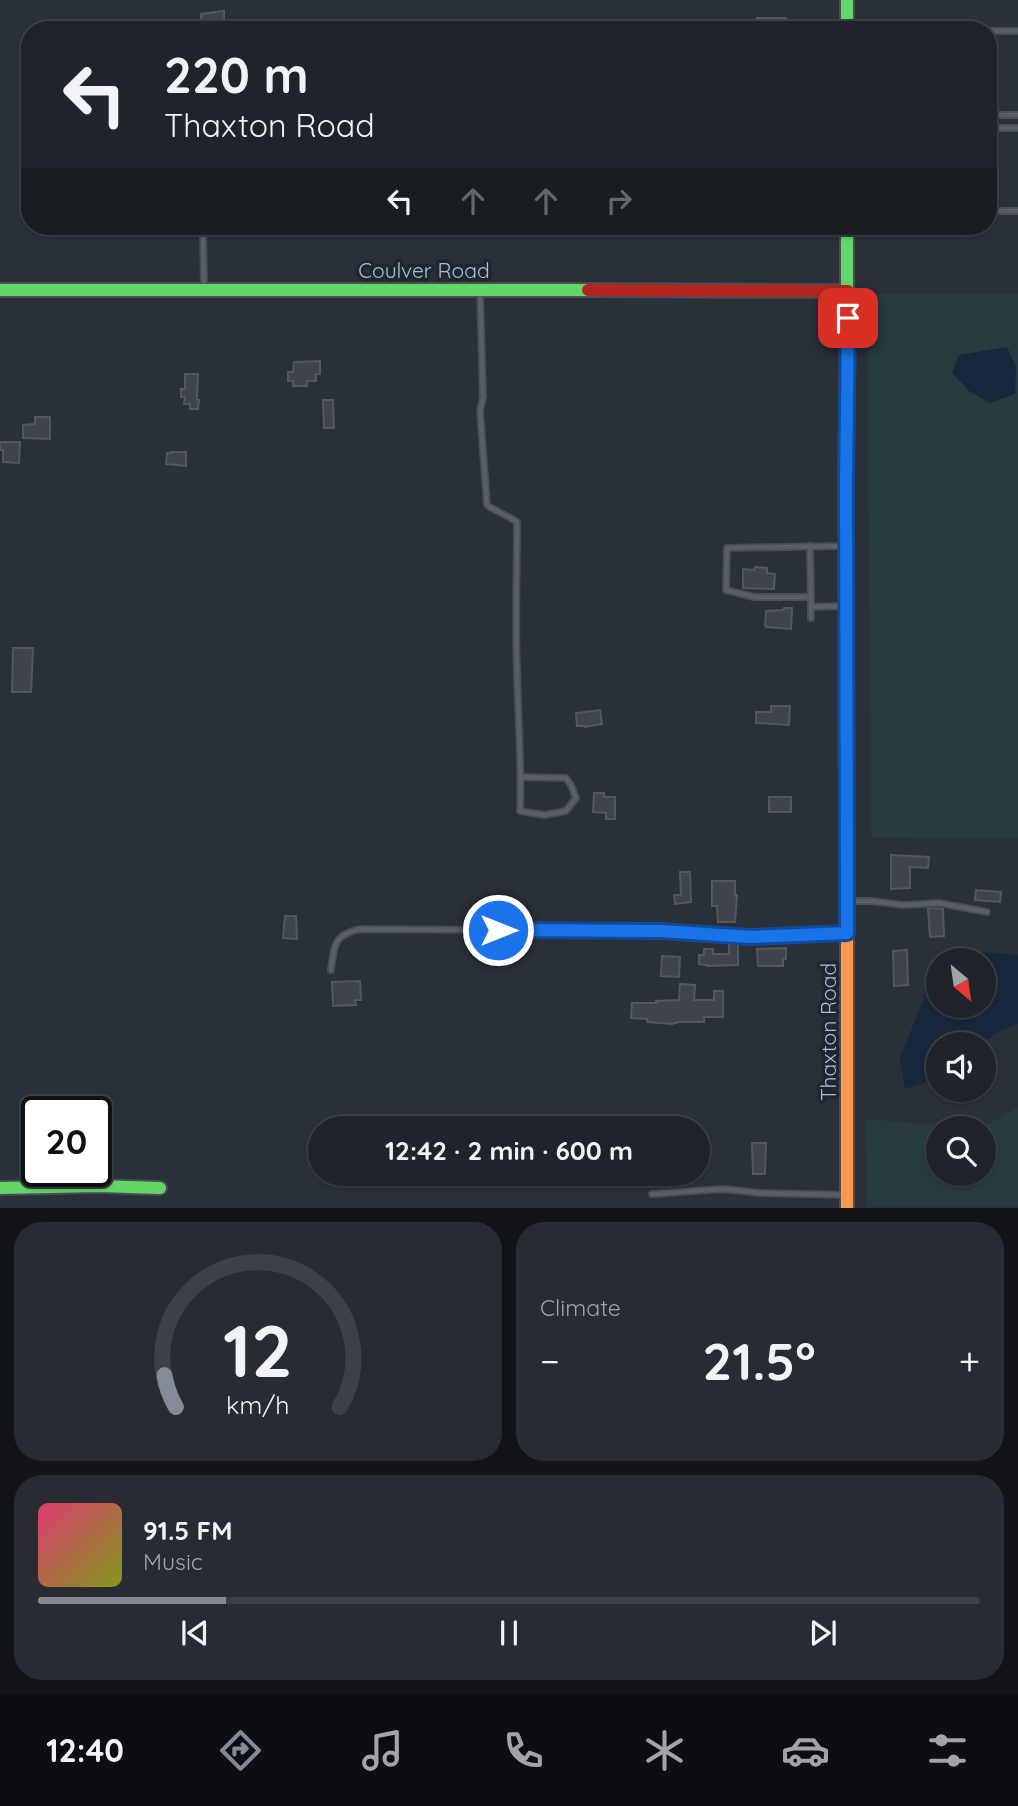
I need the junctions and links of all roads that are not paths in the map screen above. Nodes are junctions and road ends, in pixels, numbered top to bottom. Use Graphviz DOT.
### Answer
graph roads {
  1 [pos="847,0"];
  2 [pos="847,21"];
  3 [pos="997,31"];
  4 [pos="1018,32"];
  5 [pos="997,115"];
  6 [pos="1018,116"];
  7 [pos="997,128"];
  8 [pos="1018,128"];
  9 [pos="997,211"];
  10 [pos="1018,211"];
  11 [pos="203,235"];
  12 [pos="847,235"];
  13 [pos="204,289"];
  14 [pos="0,290"];
  15 [pos="480,290"];
  16 [pos="848,291"];
  17 [pos="846,546"];
  18 [pos="810,547"];
  19 [pos="811,597"];
  20 [pos="846,606"];
  21 [pos="811,607"];
  22 [pos="811,618"];
  23 [pos="521,777"];
  24 [pos="847,901"];
  25 [pos="987,912"];
  26 [pos="847,933"];
  27 [pos="331,970"];
  28 [pos="0,1188"];
  29 [pos="160,1188"];
  30 [pos="652,1194"];
  31 [pos="847,1201"];
  1 -- 2 [label="street"];
  3 -- 4 [label="lane"];
  5 -- 6 [label="lane"];
  7 -- 8 [label="lane"];
  9 -- 10 [label="lane"];
  11 -- 13 [label="lane"];
  12 -- 16 [label="street, Thaxton Road"];
  13 -- 14 [label="street, Coulver Road"];
  13 -- 15 [label="street, Coulver Road"];
  15 -- 16 [label="street, Coulver Road"];
  15 -- 23 [label="lane"];
  16 -- 17 [label="street, Thaxton Road"];
  17 -- 18 [label="lane"];
  17 -- 20 [label="street, Thaxton Road"];
  18 -- 19 [label="lane"];
  18 -- 19 [label="lane"];
  19 -- 21 [label="lane"];
  20 -- 21 [label="lane"];
  20 -- 24 [label="street, Thaxton Road"];
  21 -- 22 [label="lane"];
  23 -- 23 [label="lane"];
  24 -- 25 [label="lane"];
  24 -- 26 [label="street, Thaxton Road"];
  26 -- 27 [label="lane"];
  26 -- 31 [label="street, Thaxton Road"];
  28 -- 29 [label="street"];
  30 -- 31 [label="lane"];
}
